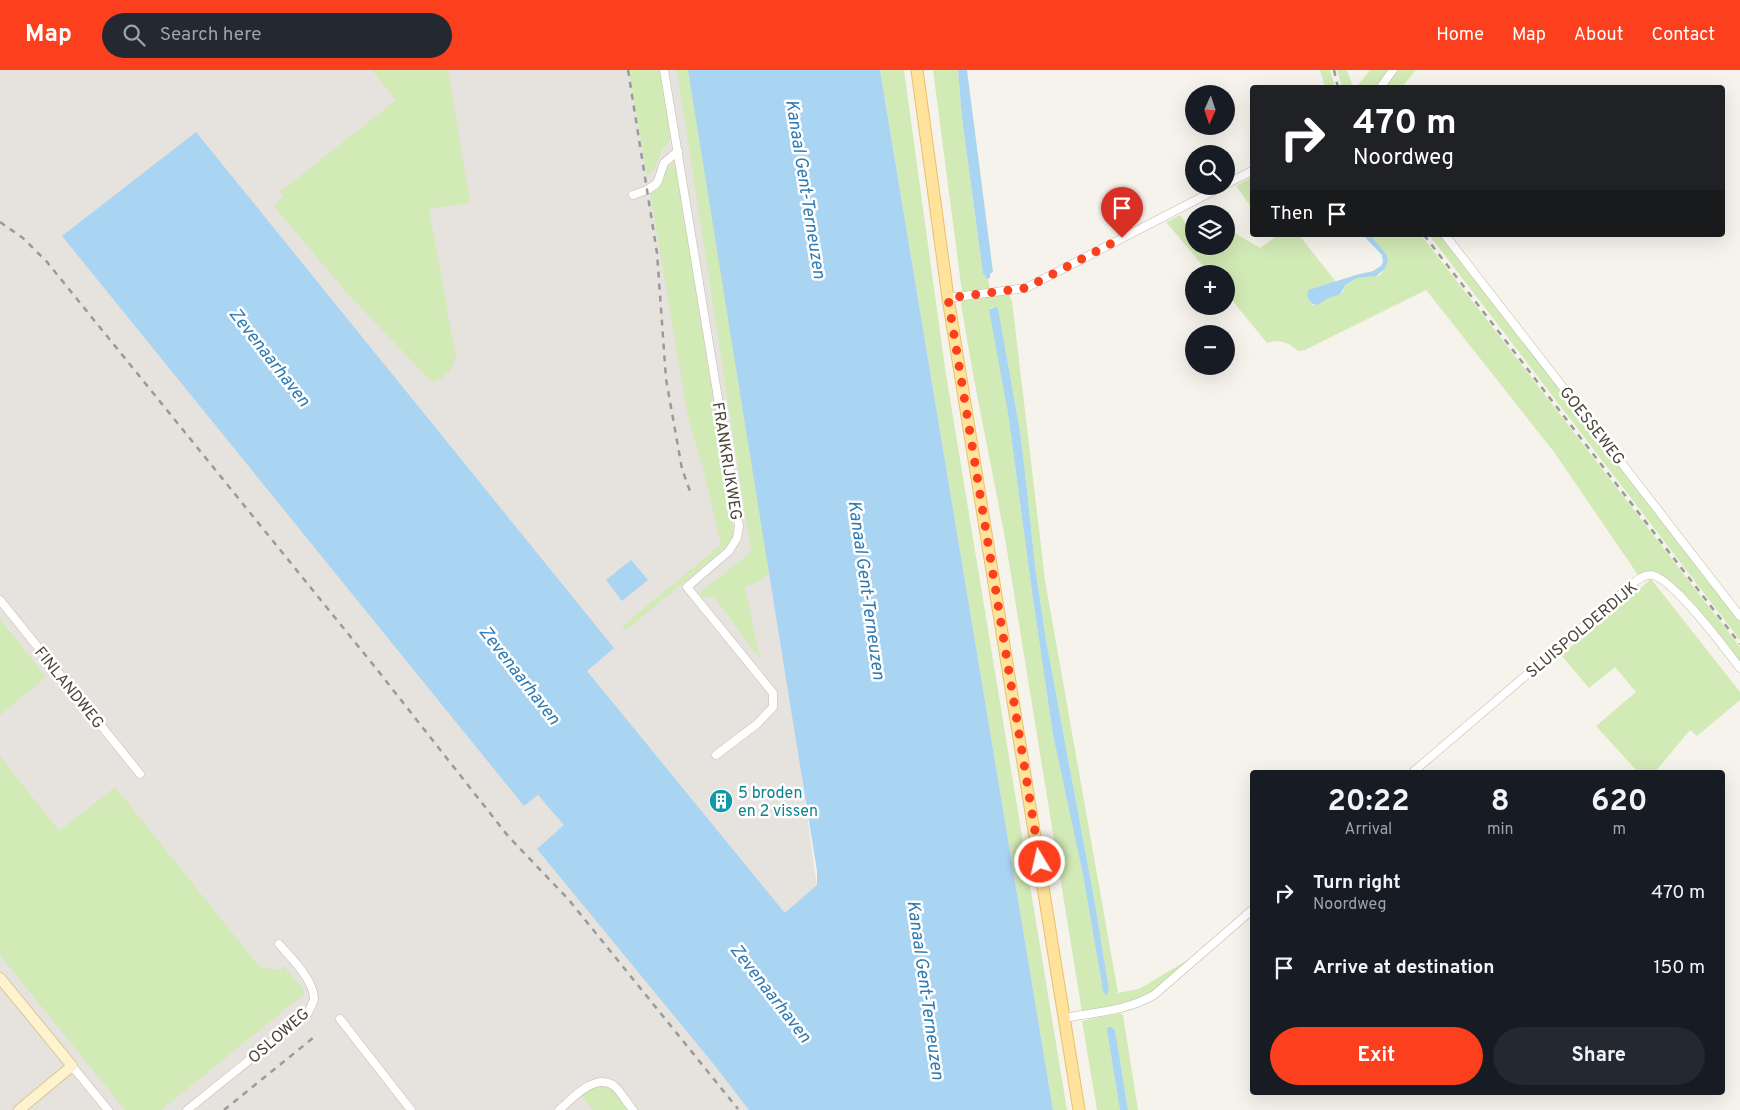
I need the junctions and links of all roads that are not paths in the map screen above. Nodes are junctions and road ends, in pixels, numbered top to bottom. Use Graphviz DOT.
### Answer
graph roads {
  1 [pos="664,70"];
  2 [pos="917,70"];
  3 [pos="1393,70"];
  4 [pos="1382,85"];
  5 [pos="678,151"];
  6 [pos="1250,172"];
  7 [pos="1235,180"];
  8 [pos="633,195"];
  9 [pos="1206,195"];
  10 [pos="1447,237"];
  11 [pos="948,298"];
  12 [pos="0,600"];
  13 [pos="1740,616"];
  14 [pos="1740,668"];
  15 [pos="716,755"];
  16 [pos="1415,770"];
  17 [pos="140,774"];
  18 [pos="1250,912"];
  19 [pos="279,944"];
  20 [pos="0,978"];
  21 [pos="1065,1018"];
  22 [pos="340,1019"];
  23 [pos="72,1066"];
  24 [pos="19,1110"];
  25 [pos="108,1110"];
  26 [pos="187,1110"];
  27 [pos="411,1110"];
  28 [pos="558,1110"];
  29 [pos="633,1110"];
  30 [pos="1080,1110"];
  1 -- 5 [label="street, FRANKRIJKWEG"];
  2 -- 11 [label="main road"];
  3 -- 4 [label="street"];
  5 -- 8 [label="street"];
  5 -- 15 [label="street, FRANKRIJKWEG"];
  6 -- 7 [label="street"];
  9 -- 11 [label="street"];
  10 -- 13 [label="street, GOESSEWEG"];
  11 -- 21 [label="main road"];
  12 -- 17 [label="street, FINLANDWEG"];
  14 -- 16 [label="street, SLUISPOLDERDIJK"];
  18 -- 21 [label="street"];
  19 -- 26 [label="street, OSLOWEG"];
  20 -- 23 [label="street"];
  21 -- 30 [label="main road"];
  22 -- 27 [label="street"];
  23 -- 24 [label="street"];
  23 -- 25 [label="street"];
  28 -- 29 [label="street"];
}
